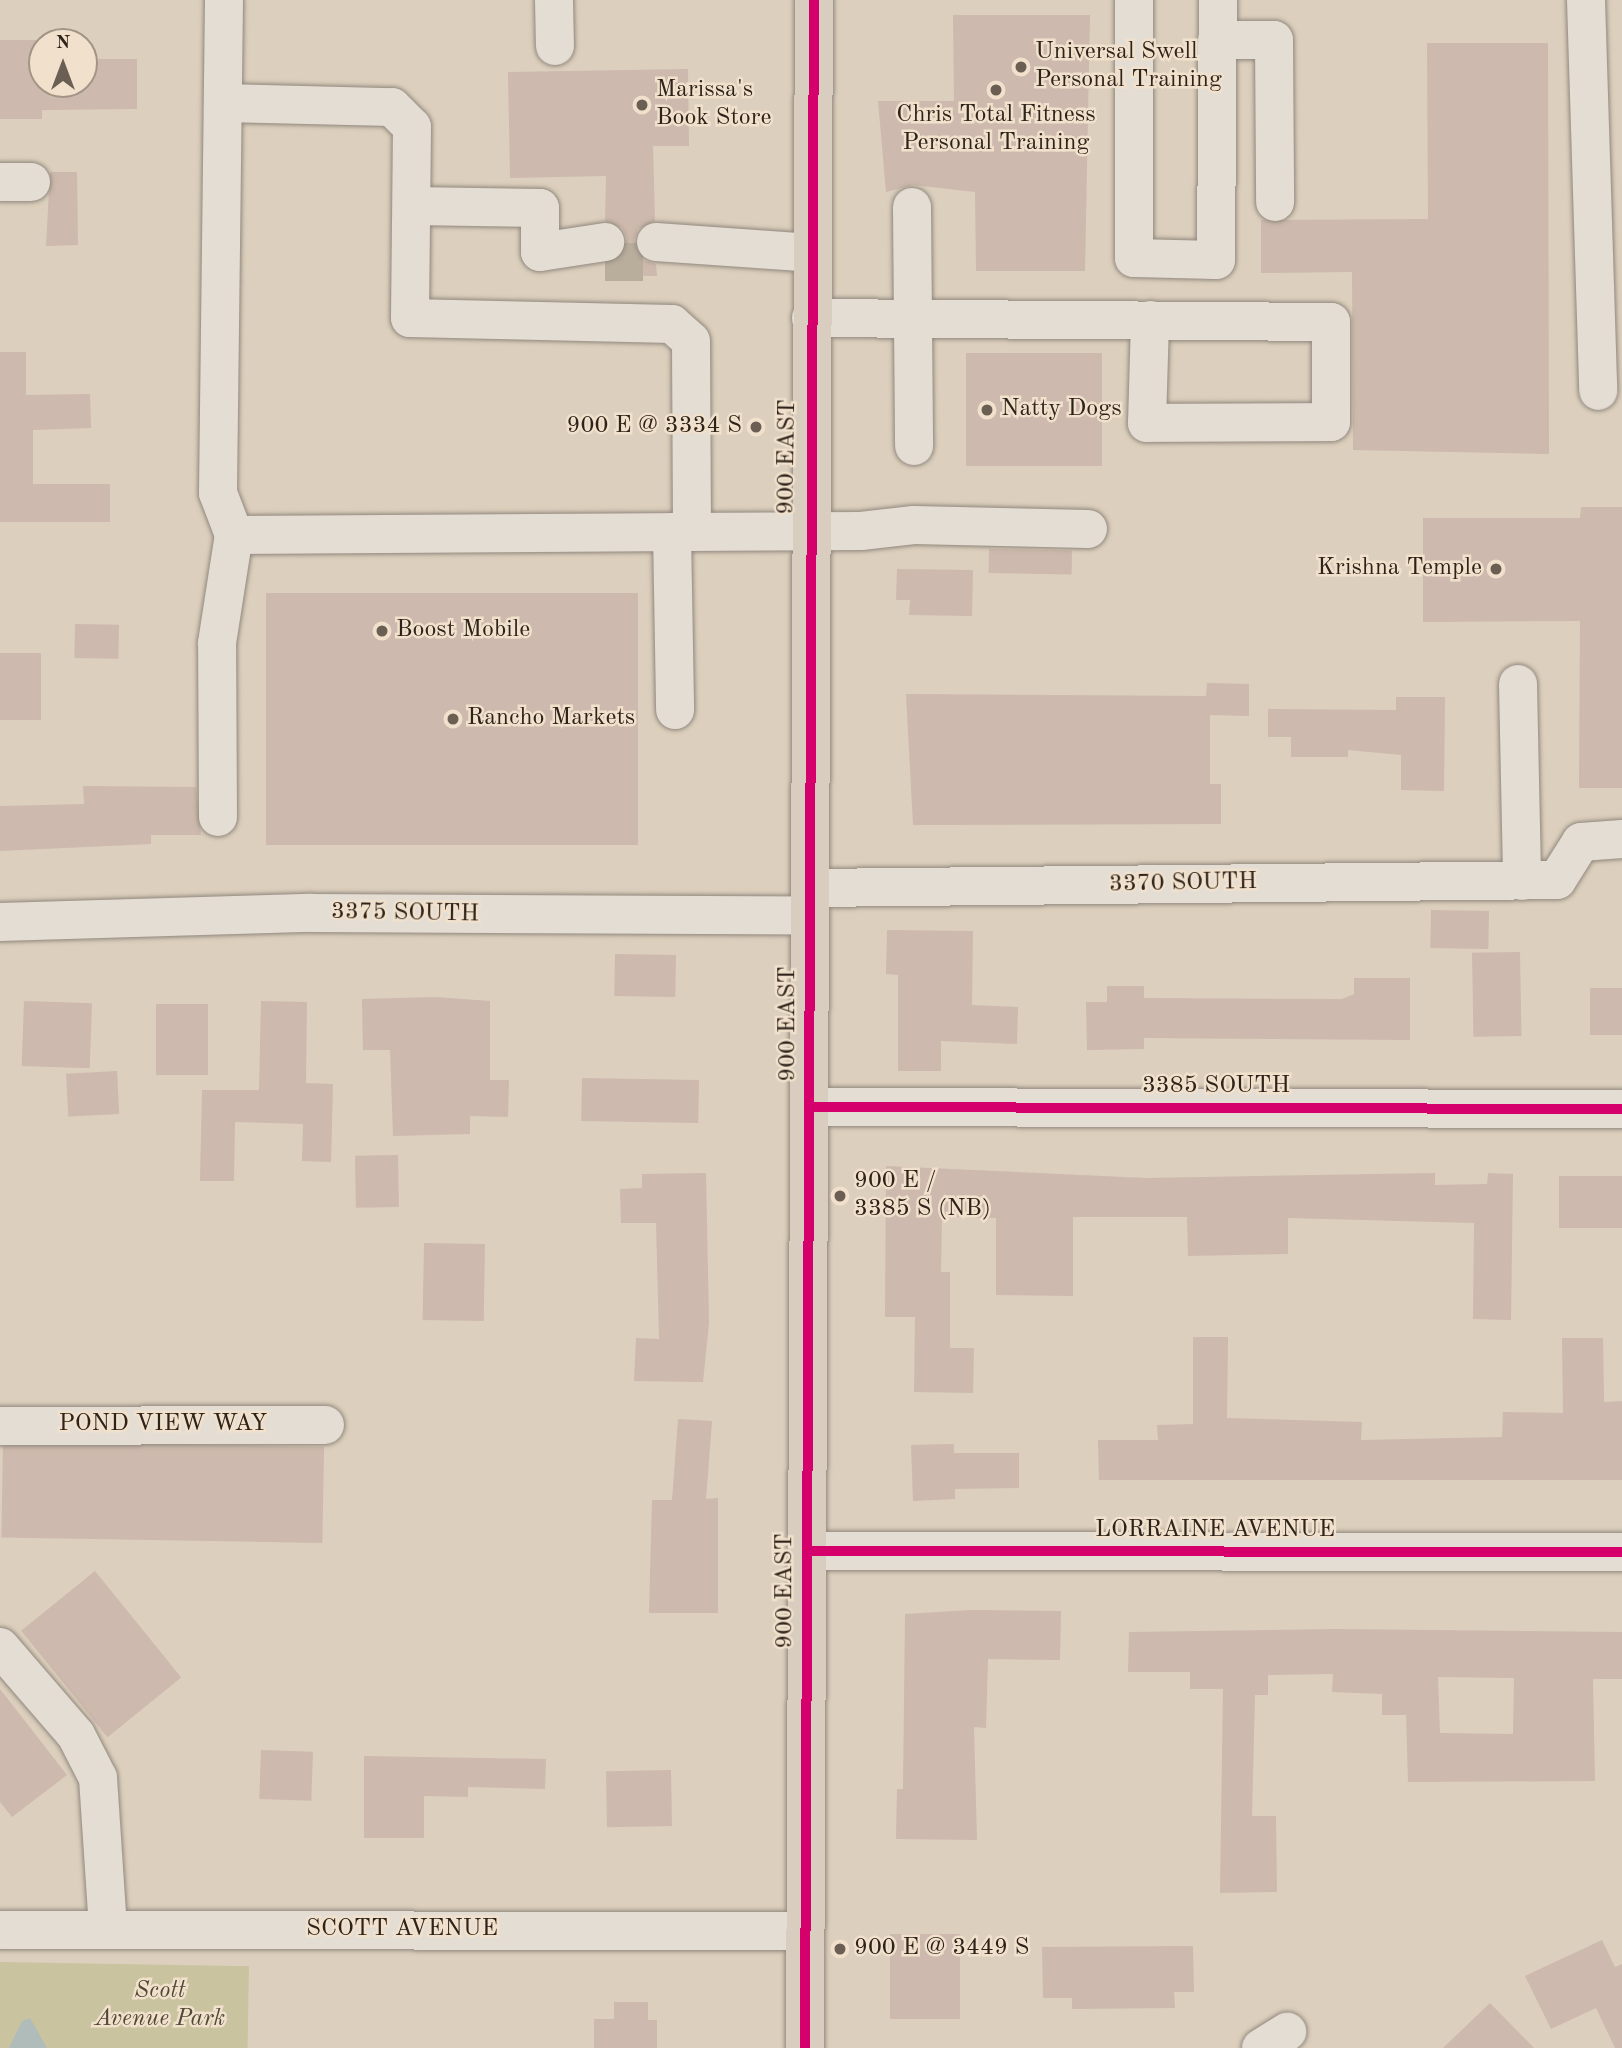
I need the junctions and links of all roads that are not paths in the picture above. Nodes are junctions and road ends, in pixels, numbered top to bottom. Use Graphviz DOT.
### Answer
graph roads {
  1 [pos="224,0"];
  2 [pos="554,0"];
  3 [pos="814,0"];
  4 [pos="1134,0"];
  5 [pos="1218,0"];
  6 [pos="1586,0"];
  7 [pos="1217,40"];
  8 [pos="555,46"];
  9 [pos="223,103"];
  10 [pos="1275,202"];
  11 [pos="412,206"];
  12 [pos="912,207"];
  13 [pos="605,252"];
  14 [pos="656,252"];
  15 [pos="812,253"];
  16 [pos="811,318"];
  17 [pos="914,319"];
  18 [pos="1150,320"];
  19 [pos="1598,391"];
  20 [pos="914,446"];
  21 [pos="1088,529"];
  22 [pos="809,531"];
  23 [pos="682,532"];
  24 [pos="234,535"];
  25 [pos="1518,684"];
  26 [pos="675,710"];
  27 [pos="218,817"];
  28 [pos="1622,839"];
  29 [pos="1539,881"];
  30 [pos="810,902"];
  31 [pos="0,922"];
  32 [pos="810,1107"];
  33 [pos="1622,1109"];
  34 [pos="325,1424"];
  35 [pos="0,1426"];
  36 [pos="807,1551"];
  37 [pos="1622,1552"];
  38 [pos="0,1647"];
  39 [pos="0,1930"];
  40 [pos="108,1930"];
  41 [pos="805,1931"];
  42 [pos="805,2048"];
  1 -- 9 [label="street"];
  2 -- 8 [label="street"];
  3 -- 15 [label="main road, 900 EAST"];
  4 -- 7 [label="street"];
  5 -- 7 [label="street"];
  6 -- 19 [label="street"];
  7 -- 10 [label="street"];
  9 -- 11 [label="street"];
  9 -- 24 [label="street"];
  11 -- 13 [label="street"];
  11 -- 23 [label="street"];
  12 -- 17 [label="street"];
  14 -- 15 [label="street"];
  15 -- 16 [label="main road, 900 EAST"];
  16 -- 17 [label="street"];
  16 -- 22 [label="main road, 900 EAST"];
  17 -- 18 [label="street"];
  17 -- 20 [label="street"];
  18 -- 18 [label="street"];
  21 -- 22 [label="street"];
  22 -- 23 [label="street"];
  22 -- 30 [label="main road, 900 EAST"];
  23 -- 24 [label="street"];
  23 -- 26 [label="street"];
  24 -- 27 [label="street"];
  25 -- 29 [label="street"];
  28 -- 29 [label="street"];
  29 -- 30 [label="street, 3370 SOUTH"];
  30 -- 31 [label="street, 3375 SOUTH"];
  30 -- 32 [label="main road, 900 EAST"];
  32 -- 33 [label="street, 3385 SOUTH"];
  32 -- 36 [label="main road, 900 EAST"];
  34 -- 35 [label="street, POND VIEW WAY"];
  36 -- 37 [label="street, LORRAINE AVENUE"];
  36 -- 41 [label="main road, 900 EAST"];
  38 -- 40 [label="street"];
  39 -- 40 [label="street, SCOTT AVENUE"];
  40 -- 41 [label="street, SCOTT AVENUE"];
  41 -- 42 [label="main road, 900 EAST"];
}
